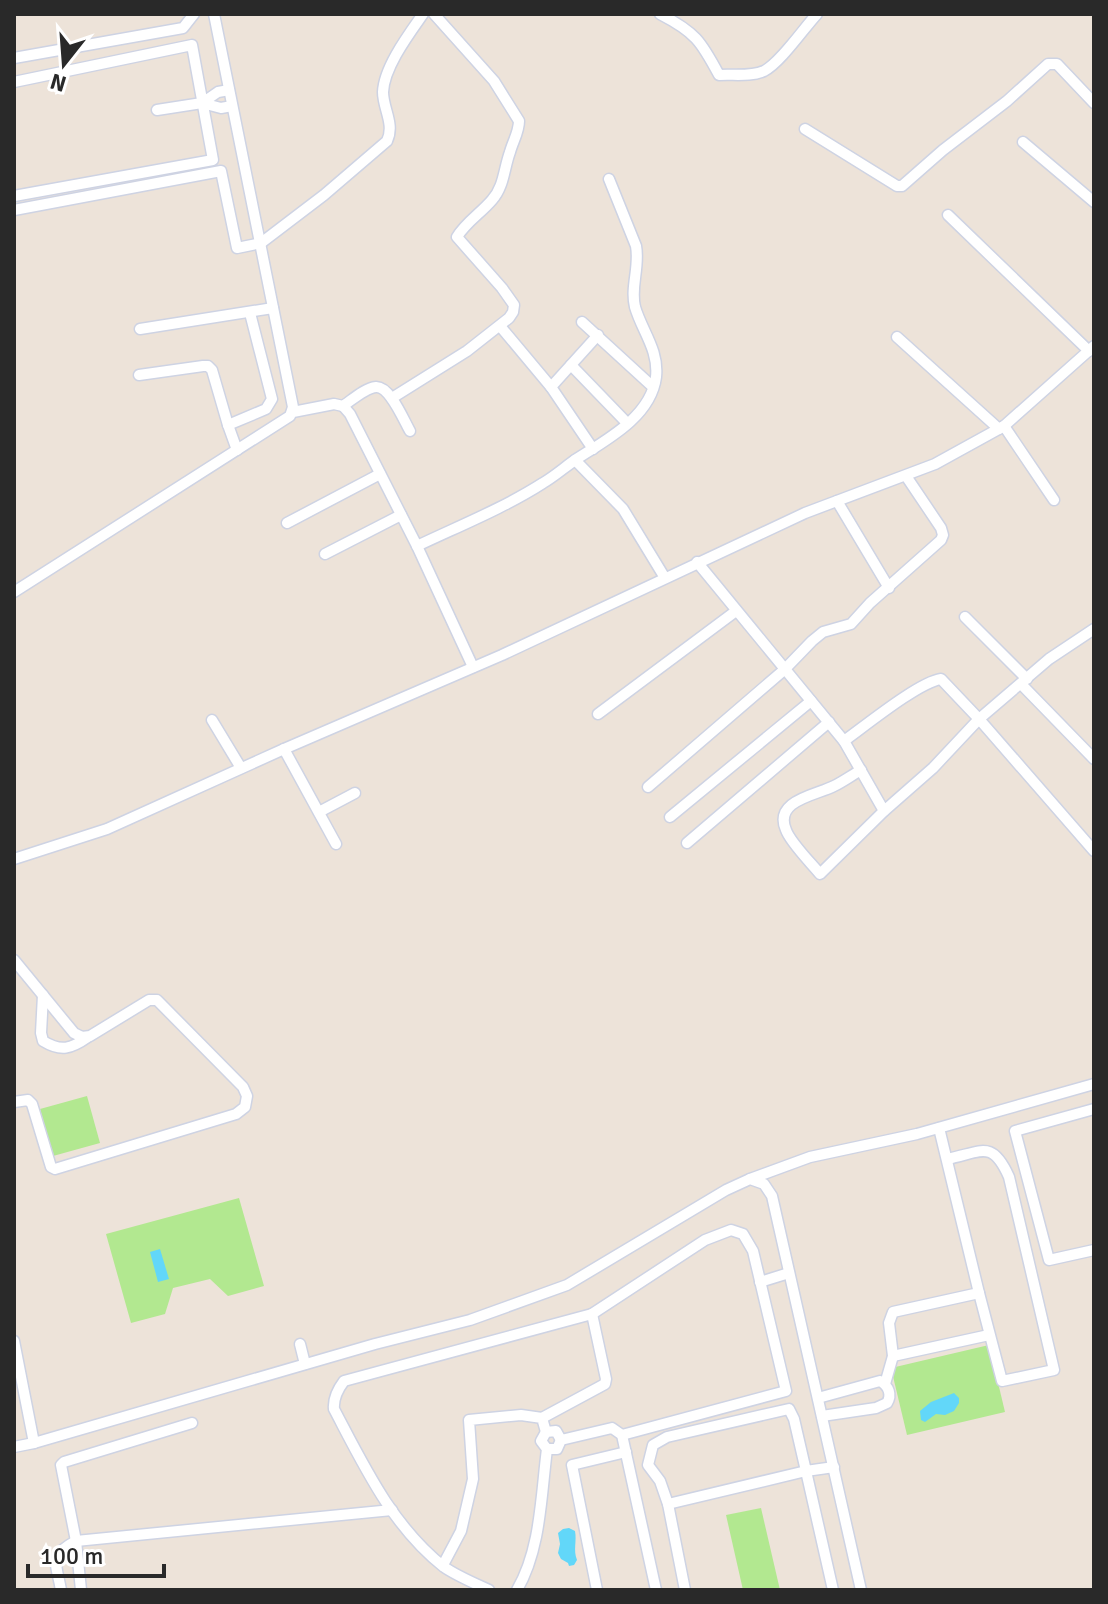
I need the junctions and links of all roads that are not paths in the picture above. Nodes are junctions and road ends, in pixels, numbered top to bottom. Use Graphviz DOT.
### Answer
graph roads {
  1 [pos="194,14"];
  2 [pos="214,14"];
  3 [pos="423,14"];
  4 [pos="434,14"];
  5 [pos="660,14"];
  6 [pos="817,14"];
  7 [pos="680,19"];
  8 [pos="14,58"];
  9 [pos="14,82"];
  10 [pos="229,90"];
  11 [pos="202,103"];
  12 [pos="1094,103"];
  13 [pos="232,106"];
  14 [pos="157,110"];
  15 [pos="805,129"];
  16 [pos="1023,142"];
  17 [pos="609,179"];
  18 [pos="14,196"];
  19 [pos="1094,202"];
  20 [pos="14,210"];
  21 [pos="948,215"];
  22 [pos="261,243"];
  23 [pos="273,308"];
  24 [pos="250,313"];
  25 [pos="582,322"];
  26 [pos="500,326"];
  27 [pos="140,329"];
  28 [pos="598,335"];
  29 [pos="897,337"];
  30 [pos="1091,349"];
  31 [pos="571,365"];
  32 [pos="139,375"];
  33 [pos="551,387"];
  34 [pos="653,387"];
  35 [pos="392,398"];
  36 [pos="343,406"];
  37 [pos="293,412"];
  38 [pos="627,423"];
  39 [pos="228,425"];
  40 [pos="1002,428"];
  41 [pos="410,431"];
  42 [pos="593,449"];
  43 [pos="237,450"];
  44 [pos="575,460"];
  45 [pos="380,474"];
  46 [pos="906,476"];
  47 [pos="1054,500"];
  48 [pos="837,501"];
  49 [pos="401,515"];
  50 [pos="287,523"];
  51 [pos="417,546"];
  52 [pos="325,554"];
  53 [pos="697,562"];
  54 [pos="665,578"];
  55 [pos="889,588"];
  56 [pos="14,592"];
  57 [pos="736,611"];
  58 [pos="965,617"];
  59 [pos="1094,629"];
  60 [pos="473,667"];
  61 [pos="784,670"];
  62 [pos="1024,681"];
  63 [pos="811,701"];
  64 [pos="598,714"];
  65 [pos="979,719"];
  66 [pos="212,720"];
  67 [pos="829,722"];
  68 [pos="844,741"];
  69 [pos="284,749"];
  70 [pos="1094,759"];
  71 [pos="241,768"];
  72 [pos="861,770"];
  73 [pos="648,787"];
  74 [pos="355,793"];
  75 [pos="884,811"];
  76 [pos="319,812"];
  77 [pos="670,817"];
  78 [pos="687,843"];
  79 [pos="336,844"];
  80 [pos="1094,851"];
  81 [pos="14,859"];
  82 [pos="14,960"];
  83 [pos="43,995"];
  84 [pos="90,1036"];
  85 [pos="1094,1084"];
  86 [pos="14,1102"];
  87 [pos="1094,1109"];
  88 [pos="939,1128"];
  89 [pos="947,1159"];
  90 [pos="750,1179"];
  91 [pos="1094,1250"];
  92 [pos="789,1273"];
  93 [pos="760,1282"];
  94 [pos="979,1293"];
  95 [pos="592,1314"];
  96 [pos="989,1335"];
  97 [pos="14,1341"];
  98 [pos="300,1344"];
  99 [pos="893,1356"];
  100 [pos="305,1364"];
  101 [pos="885,1384"];
  102 [pos="818,1398"];
  103 [pos="822,1416"];
  104 [pos="542,1418"];
  105 [pos="192,1423"];
  106 [pos="546,1432"];
  107 [pos="622,1435"];
  108 [pos="561,1440"];
  109 [pos="34,1443"];
  110 [pos="14,1447"];
  111 [pos="547,1449"];
  112 [pos="626,1452"];
  113 [pos="834,1467"];
  114 [pos="806,1471"];
  115 [pos="668,1504"];
  116 [pos="392,1510"];
  117 [pos="76,1541"];
  118 [pos="443,1565"];
  119 [pos="465,1578"];
  120 [pos="61,1590"];
  121 [pos="81,1590"];
  122 [pos="467,1590"];
  123 [pos="489,1590"];
  124 [pos="517,1590"];
  125 [pos="597,1590"];
  126 [pos="656,1590"];
  127 [pos="685,1590"];
  128 [pos="833,1590"];
  129 [pos="861,1590"];
  1 -- 8 [label="street"];
  2 -- 10 [label="street"];
  3 -- 22 [label="street"];
  4 -- 26 [label="street"];
  5 -- 7 [label="street"];
  6 -- 7 [label="street"];
  9 -- 11 [label="street"];
  10 -- 11 [label="street"];
  10 -- 13 [label="street"];
  11 -- 13 [label="street"];
  11 -- 14 [label="street"];
  11 -- 18 [label="street"];
  12 -- 15 [label="street"];
  13 -- 22 [label="street"];
  16 -- 19 [label="street"];
  17 -- 34 [label="street"];
  20 -- 22 [label="street"];
  21 -- 30 [label="street"];
  22 -- 23 [label="street"];
  23 -- 24 [label="street"];
  23 -- 37 [label="street"];
  24 -- 27 [label="street"];
  24 -- 39 [label="street"];
  25 -- 28 [label="street"];
  26 -- 33 [label="street"];
  26 -- 35 [label="street"];
  28 -- 31 [label="street"];
  28 -- 34 [label="street"];
  29 -- 40 [label="street"];
  30 -- 40 [label="street"];
  31 -- 33 [label="street"];
  31 -- 38 [label="street"];
  32 -- 39 [label="street"];
  33 -- 42 [label="street"];
  34 -- 38 [label="street"];
  35 -- 36 [label="street"];
  35 -- 41 [label="street"];
  36 -- 37 [label="street"];
  36 -- 45 [label="street"];
  37 -- 43 [label="street"];
  38 -- 42 [label="street"];
  39 -- 43 [label="street"];
  40 -- 46 [label="street"];
  40 -- 47 [label="street"];
  42 -- 44 [label="street"];
  43 -- 56 [label="street"];
  44 -- 51 [label="street"];
  44 -- 54 [label="street"];
  45 -- 49 [label="street"];
  45 -- 50 [label="street"];
  46 -- 48 [label="street"];
  46 -- 55 [label="street"];
  48 -- 53 [label="street"];
  48 -- 55 [label="street"];
  49 -- 51 [label="street"];
  49 -- 52 [label="street"];
  51 -- 60 [label="street"];
  53 -- 54 [label="street"];
  53 -- 57 [label="street"];
  54 -- 60 [label="street"];
  55 -- 61 [label="street"];
  57 -- 61 [label="street"];
  57 -- 64 [label="street"];
  58 -- 62 [label="street"];
  59 -- 62 [label="street"];
  60 -- 69 [label="street"];
  61 -- 63 [label="street"];
  61 -- 73 [label="street"];
  62 -- 65 [label="street"];
  62 -- 70 [label="street"];
  63 -- 67 [label="street"];
  63 -- 77 [label="street"];
  65 -- 68 [label="street"];
  65 -- 75 [label="street"];
  65 -- 80 [label="street"];
  66 -- 71 [label="street"];
  67 -- 68 [label="street"];
  67 -- 78 [label="street"];
  68 -- 72 [label="street"];
  69 -- 71 [label="street"];
  69 -- 76 [label="street"];
  71 -- 81 [label="street"];
  72 -- 75 [label="street"];
  72 -- 75 [label="street"];
  74 -- 76 [label="street"];
  76 -- 79 [label="street"];
  82 -- 83 [label="street"];
  83 -- 84 [label="street"];
  83 -- 84 [label="street"];
  84 -- 86 [label="street"];
  85 -- 88 [label="street"];
  87 -- 91 [label="street"];
  88 -- 89 [label="street"];
  88 -- 90 [label="street"];
  89 -- 94 [label="street"];
  89 -- 96 [label="street"];
  90 -- 92 [label="street"];
  90 -- 100 [label="street"];
  92 -- 93 [label="street"];
  92 -- 102 [label="street"];
  93 -- 95 [label="street"];
  93 -- 107 [label="street"];
  94 -- 96 [label="street"];
  94 -- 99 [label="street"];
  95 -- 104 [label="street"];
  95 -- 116 [label="street"];
  96 -- 99 [label="street"];
  97 -- 109 [label="street"];
  98 -- 100 [label="street"];
  99 -- 101 [label="street"];
  100 -- 109 [label="street"];
  101 -- 102 [label="street"];
  101 -- 103 [label="street"];
  102 -- 103 [label="street"];
  103 -- 113 [label="street"];
  104 -- 106 [label="street"];
  104 -- 118 [label="street"];
  105 -- 117 [label="street"];
  106 -- 108 [label="street"];
  106 -- 111 [label="street"];
  107 -- 108 [label="street"];
  107 -- 112 [label="street"];
  108 -- 111 [label="street"];
  109 -- 110 [label="street"];
  111 -- 124 [label="street"];
  112 -- 125 [label="street"];
  112 -- 126 [label="street"];
  113 -- 114 [label="street"];
  113 -- 129 [label="street"];
  114 -- 115 [label="street"];
  114 -- 115 [label="street"];
  114 -- 128 [label="street"];
  115 -- 127 [label="street"];
  116 -- 117 [label="street"];
  116 -- 118 [label="street"];
  117 -- 120 [label="street"];
  117 -- 121 [label="street"];
  118 -- 119 [label="street"];
  119 -- 122 [label="street"];
  119 -- 123 [label="street"];
}
